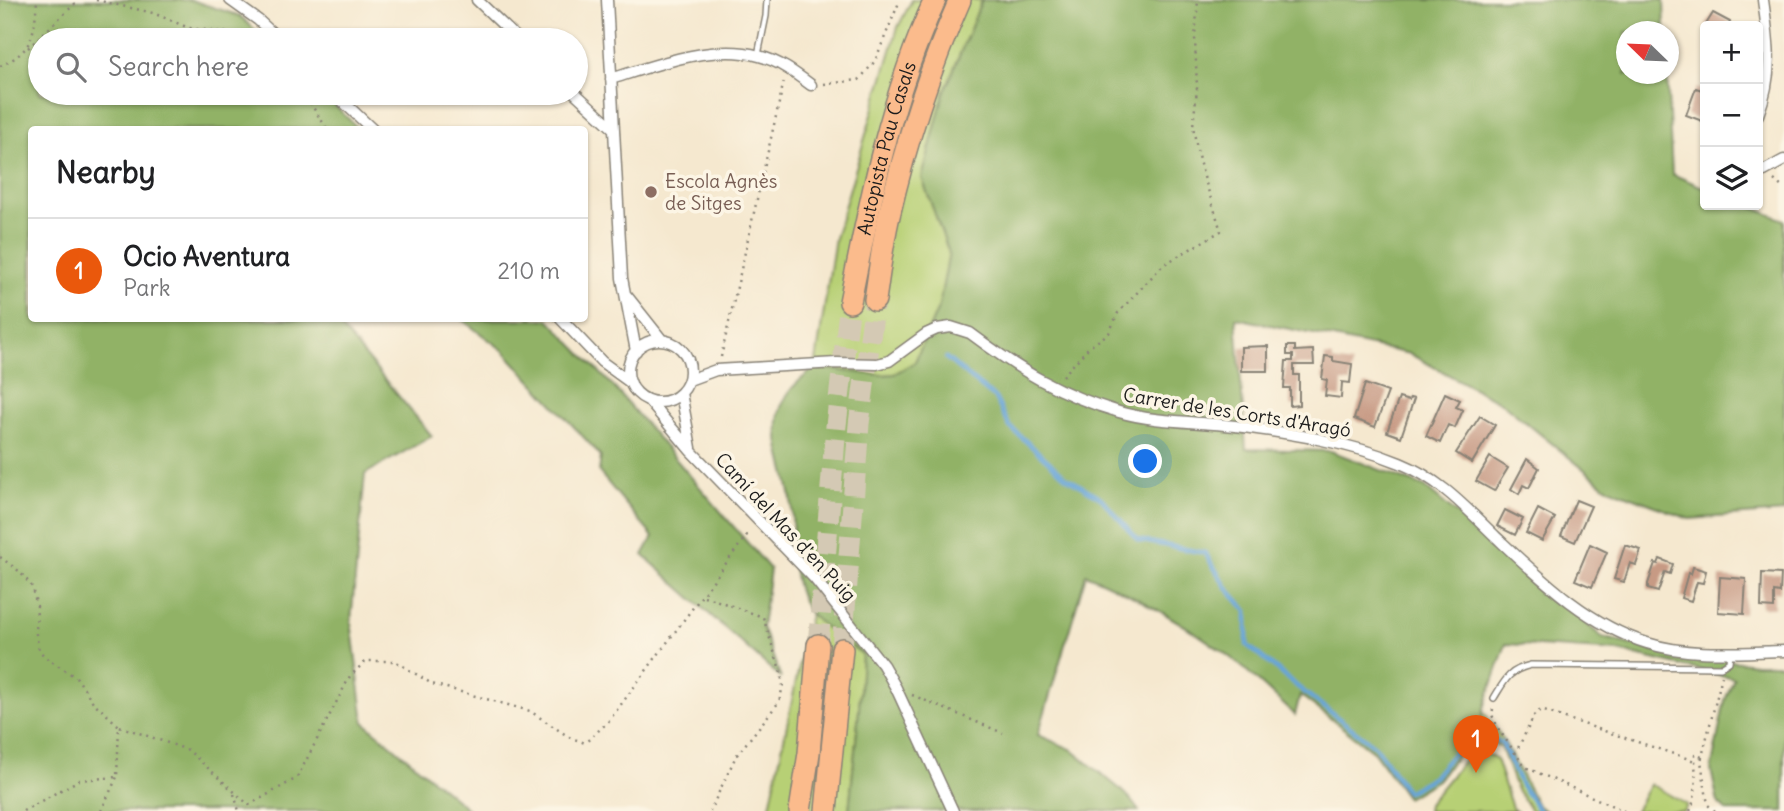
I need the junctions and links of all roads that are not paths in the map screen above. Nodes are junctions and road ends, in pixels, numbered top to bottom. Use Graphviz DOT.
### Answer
graph roads {
  1 [pos="230,0"];
  2 [pos="477,0"];
  3 [pos="607,0"];
  4 [pos="766,0"];
  5 [pos="935,0"];
  6 [pos="960,0"];
  7 [pos="1763,0"];
  8 [pos="266,28"];
  9 [pos="506,28"];
  10 [pos="758,55"];
  11 [pos="611,79"];
  12 [pos="811,85"];
  13 [pos="1763,100"];
  14 [pos="347,105"];
  15 [pos="588,105"];
  16 [pos="369,126"];
  17 [pos="614,129"];
  18 [pos="1784,160"];
  19 [pos="1763,171"];
  20 [pos="624,291"];
  21 [pos="875,300"];
  22 [pos="850,302"];
  23 [pos="564,322"];
  24 [pos="662,340"];
  25 [pos="636,351"];
  26 [pos="688,360"];
  27 [pos="602,362"];
  28 [pos="630,362"];
  29 [pos="716,370"];
  30 [pos="689,380"];
  31 [pos="631,383"];
  32 [pos="681,393"];
  33 [pos="649,401"];
  34 [pos="691,451"];
  35 [pos="818,645"];
  36 [pos="842,649"];
  37 [pos="1784,651"];
  38 [pos="1730,652"];
  39 [pos="1494,698"];
  40 [pos="800,811"];
  41 [pos="826,811"];
  42 [pos="953,811"];
  1 -- 8 [label="street"];
  2 -- 9 [label="street"];
  3 -- 11 [label="street"];
  4 -- 10 [label="lane"];
  5 -- 22 [label="highway, Autopista Pau Casals"];
  6 -- 21 [label="highway, Autopista Pau Casals"];
  7 -- 13 [label="street"];
  10 -- 11 [label="street"];
  10 -- 12 [label="street"];
  11 -- 17 [label="street"];
  14 -- 16 [label="street"];
  15 -- 17 [label="street"];
  17 -- 20 [label="street"];
  18 -- 19 [label="street"];
  20 -- 24 [label="street"];
  20 -- 25 [label="street"];
  23 -- 27 [label="street"];
  24 -- 25 [label="street"];
  24 -- 26 [label="street"];
  25 -- 28 [label="street"];
  26 -- 29 [label="street"];
  26 -- 30 [label="street"];
  27 -- 28 [label="street"];
  27 -- 31 [label="street"];
  28 -- 31 [label="street"];
  29 -- 30 [label="street"];
  29 -- 38 [label="street, Carrer de les Corts d'Aragó"];
  30 -- 32 [label="street"];
  31 -- 33 [label="street"];
  32 -- 33 [label="street"];
  32 -- 34 [label="street, Camí del Mas d'en Puig"];
  33 -- 34 [label="street, Camí del Mas d'en Puig"];
  34 -- 42 [label="street, Camí del Mas d'en Puig"];
  35 -- 40 [label="highway"];
  36 -- 41 [label="highway"];
  37 -- 38 [label="street, Carrer de les Corts d'Aragó"];
  38 -- 39 [label="lane"];
}
